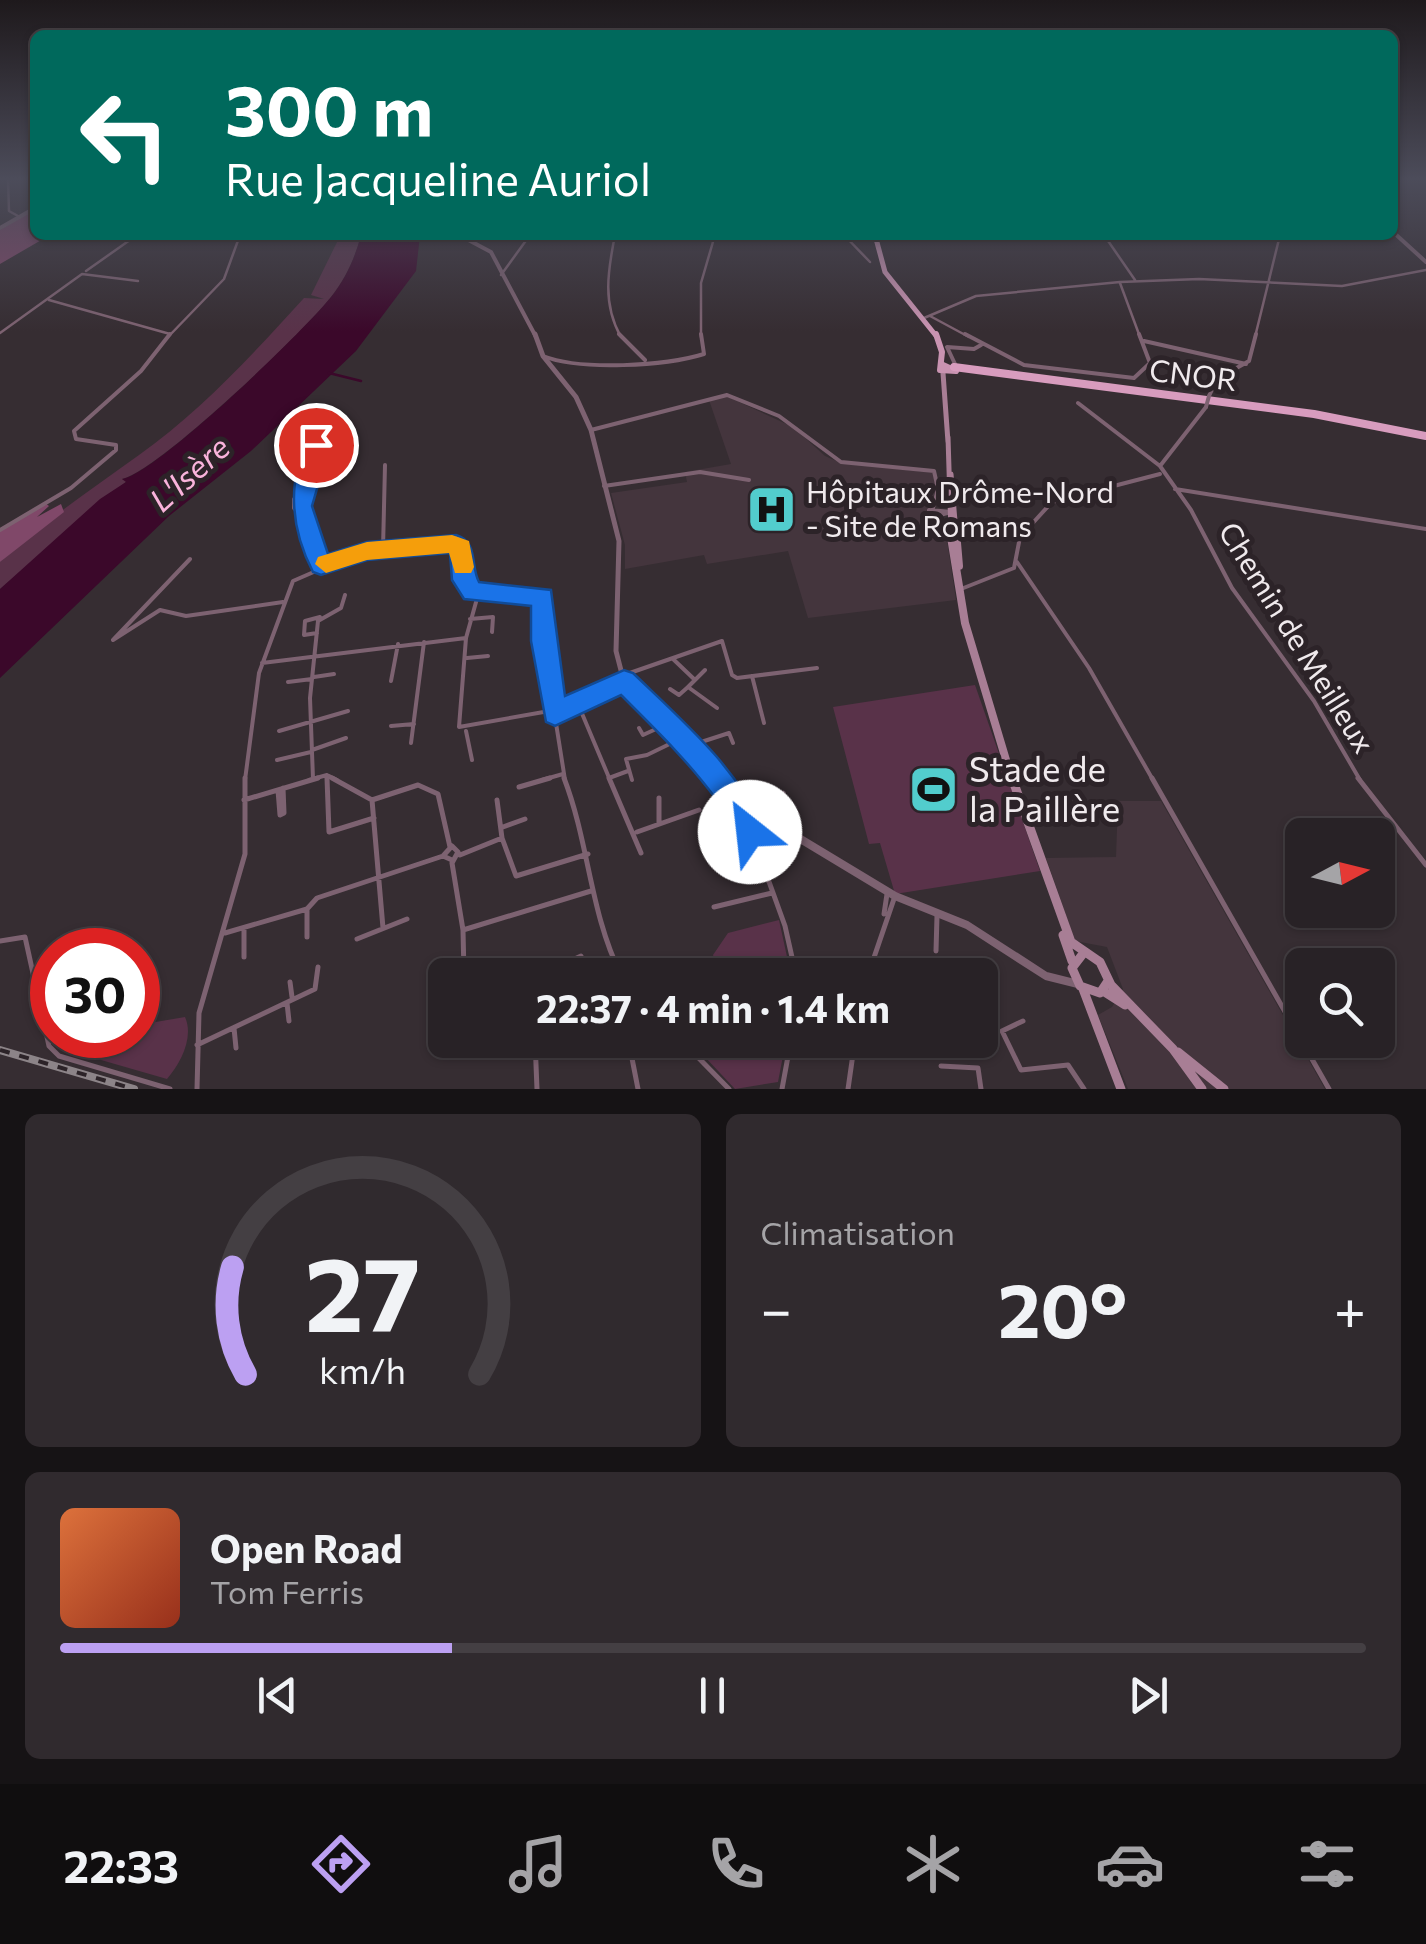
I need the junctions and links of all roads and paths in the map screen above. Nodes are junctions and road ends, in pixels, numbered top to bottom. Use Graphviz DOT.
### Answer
graph roads {
  1 [pos="1398,236"];
  2 [pos="129,240"];
  3 [pos="238,240"];
  4 [pos="471,240"];
  5 [pos="526,240"];
  6 [pos="614,240"];
  7 [pos="714,240"];
  8 [pos="849,240"];
  9 [pos="875,240"];
  10 [pos="1107,240"];
  11 [pos="1279,240"];
  12 [pos="870,262"];
  13 [pos="1426,262"];
  14 [pos="1426,270"];
  15 [pos="82,274"];
  16 [pos="502,275"];
  17 [pos="138,281"];
  18 [pos="1135,281"];
  19 [pos="1120,282"];
  20 [pos="1267,284"];
  21 [pos="46,299"];
  22 [pos="927,317"];
  23 [pos="0,333"];
  24 [pos="170,334"];
  25 [pos="1144,342"];
  26 [pos="982,344"];
  27 [pos="543,356"];
  28 [pos="648,362"];
  29 [pos="1246,364"];
  30 [pos="950,369"];
  31 [pos="1208,396"];
  32 [pos="1078,403"];
  33 [pos="1206,408"];
  34 [pos="326,426"];
  35 [pos="591,430"];
  36 [pos="1426,438"];
  37 [pos="385,465"];
  38 [pos="1161,470"];
  39 [pos="750,480"];
  40 [pos="310,482"];
  41 [pos="604,486"];
  42 [pos="1175,489"];
  43 [pos="951,511"];
  44 [pos="936,512"];
  45 [pos="306,520"];
  46 [pos="956,526"];
  47 [pos="1426,529"];
  48 [pos="0,530"];
  49 [pos="953,546"];
  50 [pos="383,549"];
  51 [pos="190,559"];
  52 [pos="1017,562"];
  53 [pos="321,566"];
  54 [pos="961,589"];
  55 [pos="478,595"];
  56 [pos="345,596"];
  57 [pos="285,602"];
  58 [pos="961,602"];
  59 [pos="320,618"];
  60 [pos="470,619"];
  61 [pos="492,632"];
  62 [pos="317,634"];
  63 [pos="466,638"];
  64 [pos="424,642"];
  65 [pos="398,644"];
  66 [pos="315,655"];
  67 [pos="488,656"];
  68 [pos="467,658"];
  69 [pos="674,659"];
  70 [pos="262,663"];
  71 [pos="817,668"];
  72 [pos="706,670"];
  73 [pos="334,674"];
  74 [pos="752,676"];
  75 [pos="312,678"];
  76 [pos="623,678"];
  77 [pos="695,680"];
  78 [pos="391,681"];
  79 [pos="288,682"];
  80 [pos="688,686"];
  81 [pos="670,689"];
  82 [pos="578,704"];
  83 [pos="717,708"];
  84 [pos="348,710"];
  85 [pos="555,712"];
  86 [pos="310,721"];
  87 [pos="764,723"];
  88 [pos="414,724"];
  89 [pos="669,724"];
  90 [pos="390,726"];
  91 [pos="640,728"];
  92 [pos="466,729"];
  93 [pos="279,731"];
  94 [pos="684,737"];
  95 [pos="346,738"];
  96 [pos="411,743"];
  97 [pos="734,744"];
  98 [pos="692,745"];
  99 [pos="312,751"];
  100 [pos="278,760"];
  101 [pos="472,760"];
  102 [pos="628,771"];
  103 [pos="562,774"];
  104 [pos="327,775"];
  105 [pos="313,778"];
  106 [pos="609,778"];
  107 [pos="632,780"];
  108 [pos="520,787"];
  109 [pos="783,793"];
  110 [pos="658,798"];
  111 [pos="244,800"];
  112 [pos="372,800"];
  113 [pos="497,800"];
  114 [pos="699,810"];
  115 [pos="745,815"];
  116 [pos="374,818"];
  117 [pos="525,819"];
  118 [pos="758,820"];
  119 [pos="769,820"];
  120 [pos="659,824"];
  121 [pos="502,827"];
  122 [pos="750,829"];
  123 [pos="636,832"];
  124 [pos="502,838"];
  125 [pos="450,846"];
  126 [pos="641,852"];
  127 [pos="588,854"];
  128 [pos="443,856"];
  129 [pos="455,857"];
  130 [pos="1426,865"];
  131 [pos="378,877"];
  132 [pos="592,891"];
  133 [pos="772,893"];
  134 [pos="891,894"];
  135 [pos="714,907"];
  136 [pos="307,909"];
  137 [pos="937,912"];
  138 [pos="407,919"];
  139 [pos="1060,919"];
  140 [pos="383,928"];
  141 [pos="244,930"];
  142 [pos="464,930"];
  143 [pos="225,933"];
  144 [pos="307,937"];
  145 [pos="358,939"];
  146 [pos="0,941"];
  147 [pos="936,951"];
  148 [pos="1084,955"];
  149 [pos="244,957"];
  150 [pos="464,958"];
  151 [pos="612,958"];
  152 [pos="793,958"];
  153 [pos="873,958"];
  154 [pos="318,966"];
  155 [pos="1072,966"];
  156 [pos="1060,978"];
  157 [pos="290,982"];
  158 [pos="1080,986"];
  159 [pos="1102,988"];
  160 [pos="290,1001"];
  161 [pos="1092,1014"];
  162 [pos="289,1021"];
  163 [pos="1024,1022"];
  164 [pos="234,1028"];
  165 [pos="197,1045"];
  166 [pos="236,1048"];
  167 [pos="536,1058"];
  168 [pos="632,1058"];
  169 [pos="699,1058"];
  170 [pos="788,1058"];
  171 [pos="852,1058"];
  172 [pos="941,1066"];
  173 [pos="1197,1073"];
  174 [pos="170,1089"];
  175 [pos="197,1089"];
  176 [pos="537,1089"];
  177 [pos="638,1089"];
  178 [pos="729,1089"];
  179 [pos="782,1089"];
  180 [pos="848,1089"];
  181 [pos="981,1089"];
  182 [pos="1084,1089"];
  183 [pos="1121,1089"];
  184 [pos="1202,1089"];
  185 [pos="1224,1089"];
  186 [pos="1329,1089"];
  1 -- 13 [label="street"];
  2 -- 15 [label="street"];
  3 -- 24 [label="street"];
  4 -- 16 [label="street"];
  5 -- 16 [label="street"];
  6 -- 28 [label="street"];
  7 -- 28 [label="street"];
  8 -- 12 [label="street"];
  9 -- 22 [label="main road"];
  10 -- 18 [label="street"];
  11 -- 20 [label="street"];
  14 -- 20 [label="street"];
  15 -- 17 [label="street"];
  15 -- 21 [label="street"];
  16 -- 27 [label="street"];
  18 -- 19 [label="street"];
  18 -- 20 [label="street"];
  19 -- 22 [label="street"];
  19 -- 25 [label="street"];
  20 -- 29 [label="street"];
  21 -- 23 [label="street"];
  21 -- 24 [label="street"];
  22 -- 26 [label="street"];
  22 -- 30 [label="main road"];
  24 -- 48 [label="street"];
  25 -- 26 [label="street"];
  25 -- 29 [label="street"];
  26 -- 30 [label="street"];
  27 -- 28 [label="street"];
  27 -- 35 [label="street"];
  29 -- 31 [label="street"];
  30 -- 36 [label="highway, CNOR"];
  30 -- 43 [label="main road"];
  31 -- 33 [label="street, bridge"];
  32 -- 38 [label="street, Chemin de Meilleux"];
  33 -- 38 [label="street"];
  34 -- 40 [label="street"];
  35 -- 41 [label="street"];
  35 -- 44 [label="street"];
  37 -- 50 [label="street"];
  38 -- 42 [label="street, Chemin de Meilleux"];
  38 -- 52 [label="street"];
  39 -- 41 [label="street"];
  40 -- 45 [label="street"];
  40 -- 45 [label="street"];
  41 -- 76 [label="street"];
  42 -- 47 [label="street"];
  42 -- 130 [label="street, Chemin de Meilleux"];
  43 -- 44 [label="street"];
  43 -- 46 [label="main road"];
  43 -- 49 [label="main road"];
  44 -- 49 [label="street"];
  45 -- 53 [label="street"];
  46 -- 54 [label="main road"];
  49 -- 58 [label="main road"];
  50 -- 53 [label="street"];
  50 -- 55 [label="street"];
  51 -- 57 [label="street"];
  52 -- 54 [label="street"];
  52 -- 186 [label="street"];
  53 -- 57 [label="street"];
  54 -- 58 [label="main road"];
  55 -- 60 [label="street"];
  55 -- 85 [label="street"];
  56 -- 59 [label="street"];
  57 -- 70 [label="street"];
  58 -- 139 [label="main road"];
  59 -- 62 [label="street"];
  59 -- 62 [label="street"];
  60 -- 61 [label="street"];
  60 -- 63 [label="street"];
  62 -- 66 [label="street"];
  63 -- 64 [label="street"];
  63 -- 68 [label="street"];
  64 -- 65 [label="street"];
  64 -- 88 [label="street"];
  65 -- 66 [label="street"];
  65 -- 78 [label="street"];
  66 -- 70 [label="street"];
  66 -- 75 [label="street"];
  67 -- 68 [label="street"];
  68 -- 92 [label="street"];
  69 -- 74 [label="street"];
  69 -- 76 [label="street"];
  69 -- 77 [label="street"];
  70 -- 111 [label="street"];
  71 -- 74 [label="street"];
  72 -- 77 [label="street"];
  73 -- 75 [label="street"];
  74 -- 87 [label="street"];
  75 -- 79 [label="street"];
  75 -- 86 [label="street"];
  76 -- 82 [label="street"];
  76 -- 89 [label="street"];
  77 -- 80 [label="street"];
  80 -- 81 [label="street"];
  80 -- 83 [label="street"];
  82 -- 85 [label="street"];
  82 -- 106 [label="street"];
  84 -- 86 [label="street"];
  85 -- 92 [label="street"];
  85 -- 103 [label="street"];
  86 -- 93 [label="street"];
  86 -- 99 [label="street"];
  88 -- 90 [label="street"];
  88 -- 96 [label="street"];
  89 -- 91 [label="street"];
  89 -- 94 [label="street"];
  92 -- 101 [label="street"];
  94 -- 98 [label="street"];
  94 -- 102 [label="street"];
  95 -- 99 [label="street"];
  97 -- 98 [label="street"];
  98 -- 115 [label="street"];
  99 -- 100 [label="street"];
  99 -- 105 [label="street"];
  102 -- 106 [label="street"];
  102 -- 107 [label="street"];
  103 -- 108 [label="street"];
  103 -- 127 [label="street"];
  104 -- 105 [label="street"];
  104 -- 112 [label="street"];
  104 -- 116 [label="street"];
  105 -- 111 [label="street"];
  106 -- 123 [label="street"];
  109 -- 119 [label="street"];
  110 -- 120 [label="street"];
  111 -- 143 [label="street"];
  112 -- 116 [label="street"];
  112 -- 125 [label="street"];
  113 -- 121 [label="street"];
  114 -- 120 [label="street"];
  115 -- 118 [label="street"];
  115 -- 122 [label="street"];
  116 -- 131 [label="street"];
  117 -- 121 [label="street"];
  118 -- 119 [label="street"];
  118 -- 122 [label="street"];
  119 -- 134 [label="street"];
  120 -- 123 [label="street"];
  121 -- 124 [label="street"];
  122 -- 133 [label="street"];
  123 -- 126 [label="street"];
  124 -- 127 [label="street"];
  124 -- 129 [label="street"];
  125 -- 128 [label="street"];
  125 -- 129 [label="street"];
  127 -- 132 [label="street"];
  128 -- 129 [label="street"];
  128 -- 131 [label="street"];
  129 -- 142 [label="street"];
  131 -- 136 [label="street"];
  131 -- 140 [label="street"];
  132 -- 142 [label="street"];
  132 -- 151 [label="street"];
  133 -- 135 [label="street"];
  133 -- 152 [label="street"];
  134 -- 137 [label="street"];
  134 -- 153 [label="street"];
  136 -- 141 [label="street"];
  136 -- 144 [label="street"];
  137 -- 147 [label="street"];
  137 -- 156 [label="street"];
  138 -- 140 [label="street"];
  139 -- 148 [label="main road"];
  139 -- 155 [label="main road"];
  140 -- 145 [label="street"];
  141 -- 143 [label="street"];
  141 -- 149 [label="street"];
  142 -- 150 [label="street"];
  143 -- 165 [label="street"];
  146 -- 174 [label="street"];
  148 -- 155 [label="main road"];
  148 -- 159 [label="main road"];
  154 -- 160 [label="street"];
  155 -- 156 [label="street"];
  155 -- 158 [label="main road"];
  156 -- 158 [label="street"];
  157 -- 160 [label="street"];
  158 -- 159 [label="main road"];
  158 -- 161 [label="main road"];
  159 -- 161 [label="main road"];
  159 -- 173 [label="main road"];
  160 -- 162 [label="street"];
  160 -- 164 [label="street"];
  161 -- 183 [label="main road"];
  163 -- 182 [label="street"];
  164 -- 165 [label="street"];
  164 -- 166 [label="street"];
  165 -- 175 [label="street"];
  167 -- 176 [label="street"];
  168 -- 177 [label="street"];
  169 -- 178 [label="street"];
  170 -- 179 [label="street"];
  171 -- 180 [label="street"];
  172 -- 181 [label="street"];
  173 -- 184 [label="main road"];
  173 -- 185 [label="main road"];
}
